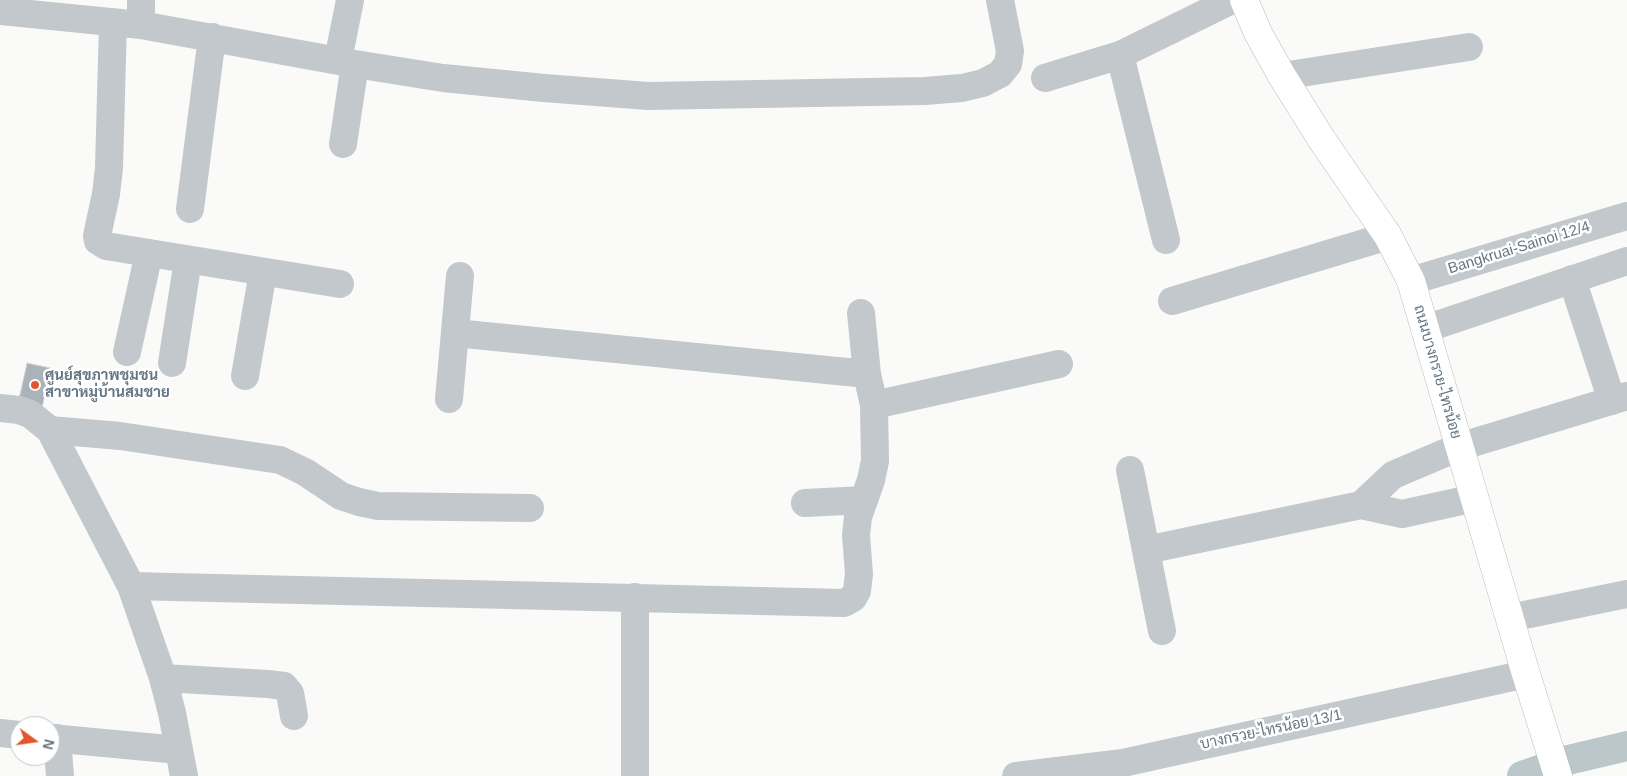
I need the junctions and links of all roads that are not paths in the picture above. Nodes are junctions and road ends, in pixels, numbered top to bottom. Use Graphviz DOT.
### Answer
graph roads {
  1 [pos="0,0"];
  2 [pos="350,0"];
  3 [pos="1000,0"];
  4 [pos="1232,0"];
  5 [pos="1244,0"];
  6 [pos="0,10"];
  7 [pos="141,13"];
  8 [pos="113,23"];
  9 [pos="212,37"];
  10 [pos="1469,47"];
  11 [pos="1120,54"];
  12 [pos="347,62"];
  13 [pos="1282,76"];
  14 [pos="1045,78"];
  15 [pos="343,144"];
  16 [pos="190,209"];
  17 [pos="1627,216"];
  18 [pos="1388,236"];
  19 [pos="1166,240"];
  20 [pos="149,253"];
  21 [pos="188,260"];
  22 [pos="1627,260"];
  23 [pos="263,272"];
  24 [pos="460,276"];
  25 [pos="1572,279"];
  26 [pos="1411,281"];
  27 [pos="340,284"];
  28 [pos="1172,301"];
  29 [pos="861,313"];
  30 [pos="1425,329"];
  31 [pos="455,333"];
  32 [pos="128,352"];
  33 [pos="172,363"];
  34 [pos="1059,364"];
  35 [pos="867,374"];
  36 [pos="246,376"];
  37 [pos="1619,398"];
  38 [pos="449,399"];
  39 [pos="874,405"];
  40 [pos="0,408"];
  41 [pos="50,430"];
  42 [pos="1459,447"];
  43 [pos="1130,470"];
  44 [pos="1475,498"];
  45 [pos="864,500"];
  46 [pos="805,503"];
  47 [pos="1361,505"];
  48 [pos="530,508"];
  49 [pos="1146,550"];
  50 [pos="131,586"];
  51 [pos="1627,594"];
  52 [pos="635,597"];
  53 [pos="1510,618"];
  54 [pos="1162,632"];
  55 [pos="1526,674"];
  56 [pos="162,678"];
  57 [pos="294,716"];
  58 [pos="60,739"];
  59 [pos="181,763"];
  60 [pos="1555,764"];
  61 [pos="635,776"];
  62 [pos="1016,776"];
  1 -- 6 [label="street"];
  2 -- 12 [label="street"];
  3 -- 12 [label="street"];
  4 -- 11 [label="street"];
  5 -- 13 [label="main road, ถนนบางกรวย-ไทรน้อย"];
  6 -- 8 [label="street"];
  7 -- 8 [label="street"];
  7 -- 9 [label="street"];
  8 -- 20 [label="street"];
  9 -- 12 [label="street"];
  9 -- 16 [label="street"];
  10 -- 13 [label="street"];
  11 -- 14 [label="street"];
  11 -- 19 [label="street"];
  12 -- 15 [label="street"];
  13 -- 18 [label="main road, ถนนบางกรวย-ไทรน้อย"];
  17 -- 26 [label="street, Bangkruai-Sainoi 12/4"];
  18 -- 26 [label="main road, ถนนบางกรวย-ไทรน้อย"];
  18 -- 28 [label="street"];
  20 -- 21 [label="street"];
  20 -- 32 [label="street"];
  21 -- 23 [label="street"];
  21 -- 33 [label="street"];
  22 -- 25 [label="street"];
  23 -- 27 [label="street"];
  23 -- 36 [label="street"];
  24 -- 31 [label="street"];
  25 -- 30 [label="street"];
  25 -- 37 [label="street"];
  26 -- 30 [label="main road, ถนนบางกรวย-ไทรน้อย"];
  29 -- 35 [label="street"];
  30 -- 42 [label="main road, ถนนบางกรวย-ไทรน้อย"];
  31 -- 35 [label="street"];
  31 -- 38 [label="street"];
  34 -- 39 [label="street"];
  35 -- 39 [label="street"];
  37 -- 42 [label="street"];
  39 -- 45 [label="street"];
  40 -- 41 [label="street"];
  41 -- 48 [label="street"];
  41 -- 50 [label="street"];
  42 -- 44 [label="main road, ถนนบางกรวย-ไทรน้อย"];
  42 -- 47 [label="street"];
  43 -- 49 [label="street"];
  44 -- 47 [label="street"];
  44 -- 53 [label="main road, ถนนบางกรวย-ไทรน้อย"];
  45 -- 46 [label="street"];
  45 -- 52 [label="street"];
  47 -- 49 [label="street"];
  49 -- 54 [label="street"];
  50 -- 52 [label="street"];
  50 -- 56 [label="street"];
  51 -- 53 [label="street"];
  52 -- 61 [label="street"];
  53 -- 55 [label="main road, ถนนบางกรวย-ไทรน้อย"];
  55 -- 60 [label="main road, ถนนบางกรวย-ไทรน้อย"];
  55 -- 62 [label="street, บางกรวย-ไทรน้อย 13/1"];
  56 -- 57 [label="street"];
  56 -- 59 [label="street"];
  58 -- 59 [label="street"];
}
